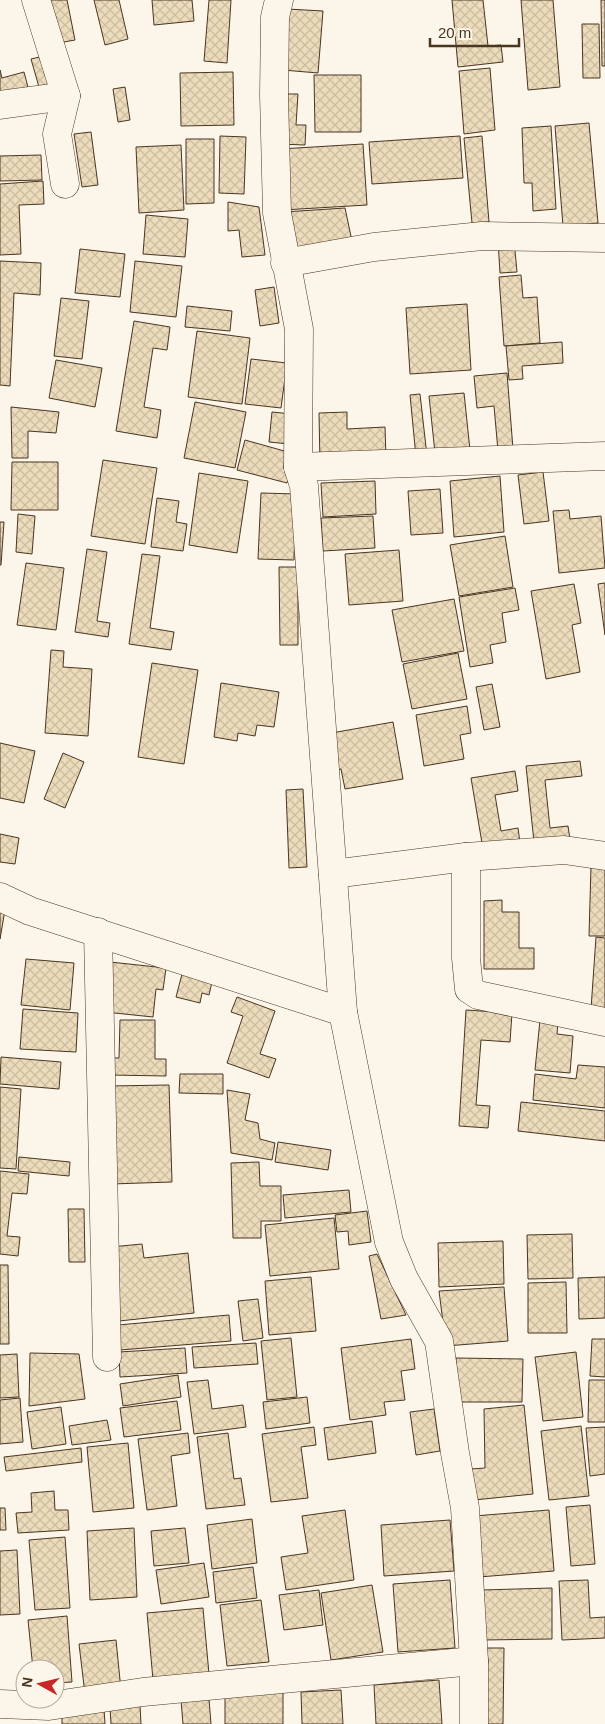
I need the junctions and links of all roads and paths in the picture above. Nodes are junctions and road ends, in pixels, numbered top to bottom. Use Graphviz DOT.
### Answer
graph roads {
  1 [pos="36,0"];
  2 [pos="279,0"];
  3 [pos="66,96"];
  4 [pos="0,105"];
  5 [pos="65,184"];
  6 [pos="605,238"];
  7 [pos="285,263"];
  8 [pos="605,456"];
  9 [pos="298,467"];
  10 [pos="605,856"];
  11 [pos="466,857"];
  12 [pos="333,874"];
  13 [pos="0,897"];
  14 [pos="98,932"];
  15 [pos="343,1012"];
  16 [pos="605,1022"];
  17 [pos="107,1357"];
  18 [pos="474,1661"];
  19 [pos="0,1704"];
  20 [pos="474,1724"];
  1 -- 3 [label="street"];
  2 -- 7 [label="street"];
  3 -- 4 [label="street"];
  3 -- 5 [label="street"];
  6 -- 7 [label="street"];
  7 -- 9 [label="street"];
  8 -- 9 [label="street"];
  9 -- 12 [label="street"];
  10 -- 11 [label="street"];
  11 -- 12 [label="street"];
  11 -- 16 [label="street"];
  12 -- 15 [label="street"];
  13 -- 14 [label="street"];
  14 -- 15 [label="street"];
  14 -- 17 [label="street"];
  15 -- 18 [label="street"];
  18 -- 19 [label="street"];
  18 -- 20 [label="street"];
}
